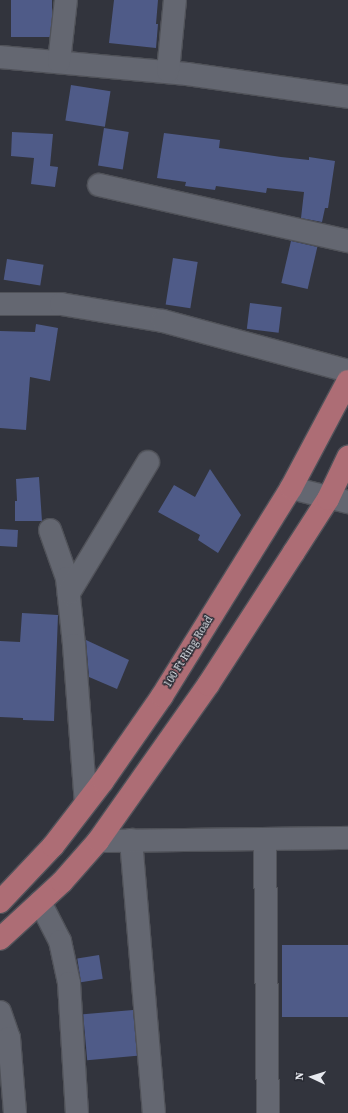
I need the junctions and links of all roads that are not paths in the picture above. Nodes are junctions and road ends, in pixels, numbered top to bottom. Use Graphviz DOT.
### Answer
graph roads {
  1 [pos="66,0"];
  2 [pos="175,0"];
  3 [pos="0,57"];
  4 [pos="59,62"];
  5 [pos="168,72"];
  6 [pos="348,97"];
  7 [pos="99,185"];
  8 [pos="348,241"];
  9 [pos="0,304"];
  10 [pos="348,371"];
  11 [pos="348,381"];
  12 [pos="348,458"];
  13 [pos="148,462"];
  14 [pos="291,488"];
  15 [pos="338,500"];
  16 [pos="50,530"];
  17 [pos="69,593"];
  18 [pos="86,803"];
  19 [pos="348,838"];
  20 [pos="265,839"];
  21 [pos="131,840"];
  22 [pos="98,841"];
  23 [pos="1,896"];
  24 [pos="40,902"];
  25 [pos="0,939"];
  26 [pos="0,1012"];
  27 [pos="15,1113"];
  28 [pos="77,1113"];
  29 [pos="154,1113"];
  30 [pos="268,1113"];
  1 -- 4 [label="street"];
  2 -- 5 [label="street"];
  3 -- 4 [label="street"];
  4 -- 5 [label="street"];
  5 -- 6 [label="street"];
  7 -- 8 [label="street"];
  9 -- 10 [label="street"];
  11 -- 14 [label="main road, 100 Ft Ring Road"];
  12 -- 15 [label="main road"];
  13 -- 17 [label="street"];
  14 -- 15 [label="street"];
  14 -- 18 [label="main road, 100 Ft Ring Road"];
  15 -- 22 [label="main road"];
  16 -- 17 [label="street"];
  17 -- 18 [label="street"];
  18 -- 23 [label="main road, 100 Ft Ring Road"];
  19 -- 20 [label="street"];
  20 -- 21 [label="street"];
  20 -- 30 [label="street"];
  21 -- 22 [label="street"];
  21 -- 29 [label="street"];
  22 -- 24 [label="main road"];
  24 -- 25 [label="main road"];
  24 -- 28 [label="street"];
  26 -- 27 [label="street"];
}
